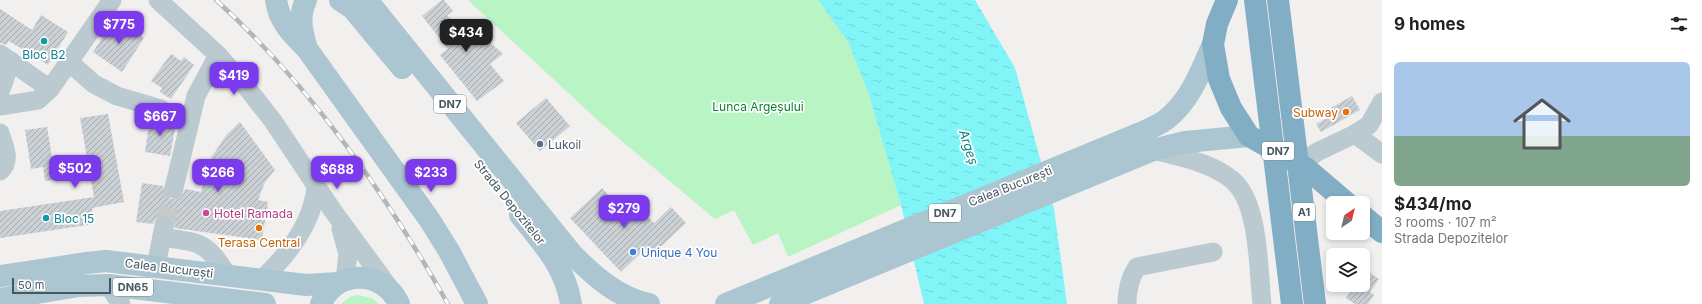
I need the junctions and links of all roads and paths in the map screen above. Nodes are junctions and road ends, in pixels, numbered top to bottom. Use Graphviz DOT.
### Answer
graph roads {
  1 [pos="112,0"];
  2 [pos="158,0"];
  3 [pos="276,0"];
  4 [pos="306,0"];
  5 [pos="340,0"];
  6 [pos="367,0"];
  7 [pos="1255,0"];
  8 [pos="1278,0"];
  9 [pos="1222,3"];
  10 [pos="1213,44"];
  11 [pos="307,49"];
  12 [pos="218,55"];
  13 [pos="5,58"];
  14 [pos="69,62"];
  15 [pos="50,89"];
  16 [pos="0,92"];
  17 [pos="1382,102"];
  18 [pos="0,106"];
  19 [pos="161,109"];
  20 [pos="0,133"];
  21 [pos="1355,134"];
  22 [pos="1249,136"];
  23 [pos="1153,150"];
  24 [pos="1124,151"];
  25 [pos="1382,154"];
  26 [pos="1306,168"];
  27 [pos="0,171"];
  28 [pos="316,186"];
  29 [pos="174,188"];
  30 [pos="1340,196"];
  31 [pos="333,211"];
  32 [pos="1370,222"];
  33 [pos="1382,232"];
  34 [pos="1213,252"];
  35 [pos="156,266"];
  36 [pos="0,276"];
  37 [pos="228,276"];
  38 [pos="261,280"];
  39 [pos="341,282"];
  40 [pos="108,285"];
  41 [pos="775,295"];
  42 [pos="395,297"];
  43 [pos="0,299"];
  44 [pos="121,304"];
  45 [pos="265,304"];
  46 [pos="321,304"];
  47 [pos="477,304"];
  48 [pos="572,304"];
  49 [pos="649,304"];
  50 [pos="726,304"];
  51 [pos="1127,304"];
  52 [pos="1262,304"];
  53 [pos="1292,304"];
  54 [pos="1315,304"];
  1 -- 14 [label="street"];
  2 -- 12 [label="street"];
  3 -- 11 [label="main road"];
  4 -- 11 [label="main road"];
  5 -- 48 [label="main road, Strada Depozitelor / DN7"];
  6 -- 49 [label="main road, Strada Depozitelor / DN7"];
  7 -- 53 [label="highway, A1"];
  8 -- 54 [label="highway, A1"];
  9 -- 10 [label="highway, DN7"];
  10 -- 22 [label="highway, DN7"];
  10 -- 24 [label="main road, Calea București / DN7"];
  11 -- 47 [label="main road"];
  12 -- 28 [label="street"];
  12 -- 29 [label="street"];
  13 -- 15 [label="street"];
  13 -- 16 [label="street"];
  14 -- 15 [label="street"];
  14 -- 19 [label="street"];
  15 -- 18 [label="street"];
  17 -- 21 [label="street"];
  20 -- 27 [label="street"];
  21 -- 25 [label="street"];
  21 -- 26 [label="street"];
  22 -- 23 [label="main road, Calea București / DN7"];
  22 -- 26 [label="highway, DN7"];
  23 -- 24 [label="main road, Calea București / DN7"];
  23 -- 52 [label="street"];
  24 -- 41 [label="main road, Calea București / DN7"];
  26 -- 30 [label="highway, DN7"];
  28 -- 31 [label="street"];
  28 -- 38 [label="street"];
  31 -- 39 [label="street"];
  31 -- 42 [label="street"];
  32 -- 33 [label="highway"];
  34 -- 51 [label="street"];
  35 -- 36 [label="main road, Calea București / DN65"];
  35 -- 37 [label="main road, Calea București / DN65"];
  35 -- 37 [label="street"];
  37 -- 38 [label="main road, Calea București / DN65"];
  38 -- 39 [label="main road, Calea București / DN65"];
  39 -- 42 [label="main road, Calea București"];
  39 -- 46 [label="main road"];
  40 -- 43 [label="main road, Calea București / DN65"];
  40 -- 44 [label="street"];
  40 -- 45 [label="main road, Calea București / DN65"];
  41 -- 50 [label="main road, Calea București / DN7"];
}
